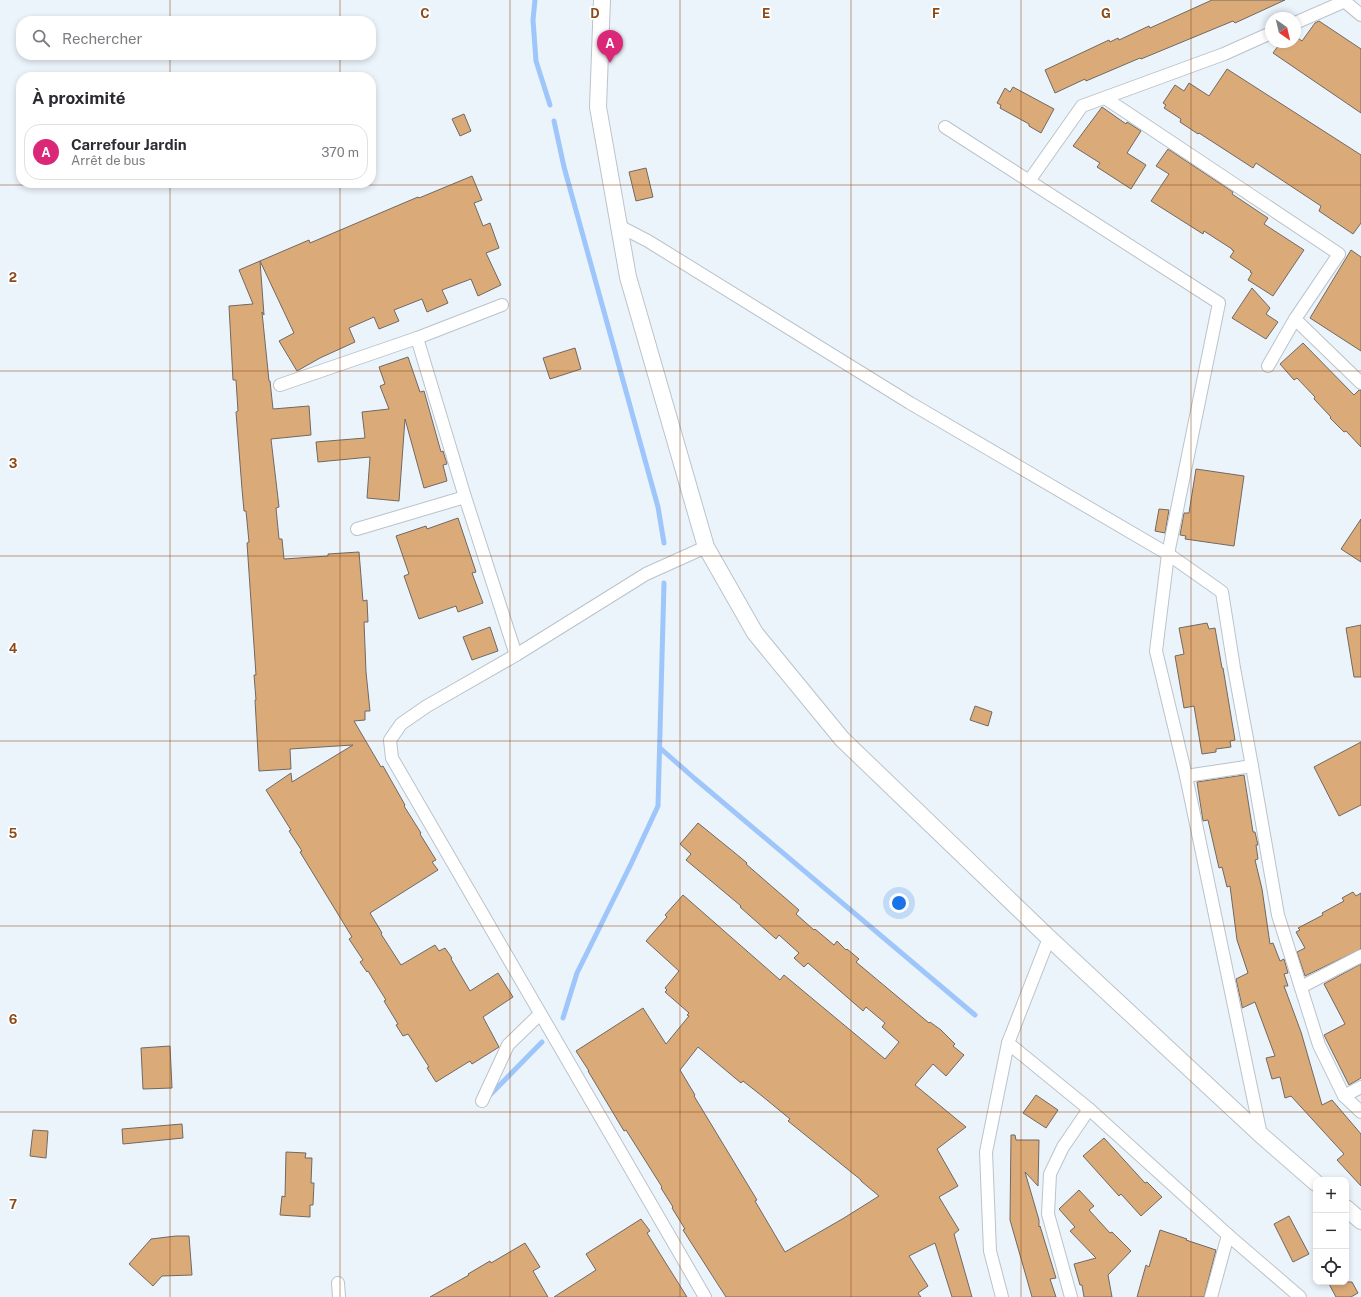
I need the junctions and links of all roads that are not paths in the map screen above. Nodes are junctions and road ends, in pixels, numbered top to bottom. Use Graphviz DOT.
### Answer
graph roads {
  1 [pos="602,0"];
  2 [pos="1343,1"];
  3 [pos="1361,15"];
  4 [pos="1301,20"];
  5 [pos="1265,36"];
  6 [pos="1105,98"];
  7 [pos="945,127"];
  8 [pos="1029,181"];
  9 [pos="619,226"];
  10 [pos="502,305"];
  11 [pos="1295,319"];
  12 [pos="417,338"];
  13 [pos="1268,366"];
  14 [pos="1361,383"];
  15 [pos="280,385"];
  16 [pos="466,497"];
  17 [pos="357,529"];
  18 [pos="706,547"];
  19 [pos="1168,554"];
  20 [pos="516,656"];
  21 [pos="1252,766"];
  22 [pos="1186,776"];
  23 [pos="1049,938"];
  24 [pos="1361,956"];
  25 [pos="1301,987"];
  26 [pos="540,1014"];
  27 [pos="1008,1043"];
  28 [pos="1361,1087"];
  29 [pos="1344,1096"];
  30 [pos="482,1101"];
  31 [pos="1089,1109"];
  32 [pos="1361,1112"];
  33 [pos="1261,1135"];
  34 [pos="1313,1179"];
  35 [pos="1349,1211"];
  36 [pos="1361,1221"];
  37 [pos="1228,1234"];
  38 [pos="338,1283"];
  39 [pos="339,1297"];
  40 [pos="705,1297"];
  41 [pos="1002,1297"];
  42 [pos="1071,1297"];
  43 [pos="1211,1297"];
  44 [pos="1300,1297"];
  1 -- 9 [label="street"];
  2 -- 3 [label="street"];
  2 -- 4 [label="street"];
  5 -- 6 [label="street"];
  6 -- 8 [label="street"];
  6 -- 11 [label="street"];
  7 -- 8 [label="street"];
  8 -- 19 [label="street"];
  9 -- 18 [label="street"];
  9 -- 19 [label="street"];
  10 -- 12 [label="street"];
  11 -- 13 [label="street"];
  11 -- 14 [label="street"];
  12 -- 15 [label="street"];
  12 -- 16 [label="street"];
  16 -- 17 [label="street"];
  16 -- 20 [label="street"];
  18 -- 20 [label="street"];
  18 -- 23 [label="street"];
  19 -- 21 [label="street"];
  19 -- 22 [label="street"];
  20 -- 26 [label="street"];
  21 -- 22 [label="street"];
  21 -- 25 [label="street"];
  22 -- 33 [label="street"];
  23 -- 27 [label="street"];
  23 -- 33 [label="street"];
  24 -- 25 [label="street"];
  25 -- 29 [label="street"];
  26 -- 30 [label="street"];
  26 -- 40 [label="street"];
  27 -- 31 [label="street"];
  27 -- 41 [label="street"];
  28 -- 29 [label="street"];
  29 -- 32 [label="street"];
  31 -- 37 [label="street"];
  31 -- 42 [label="street"];
  33 -- 34 [label="street"];
  35 -- 36 [label="street"];
  37 -- 43 [label="street"];
  37 -- 44 [label="street"];
  38 -- 39 [label="street"];
}
